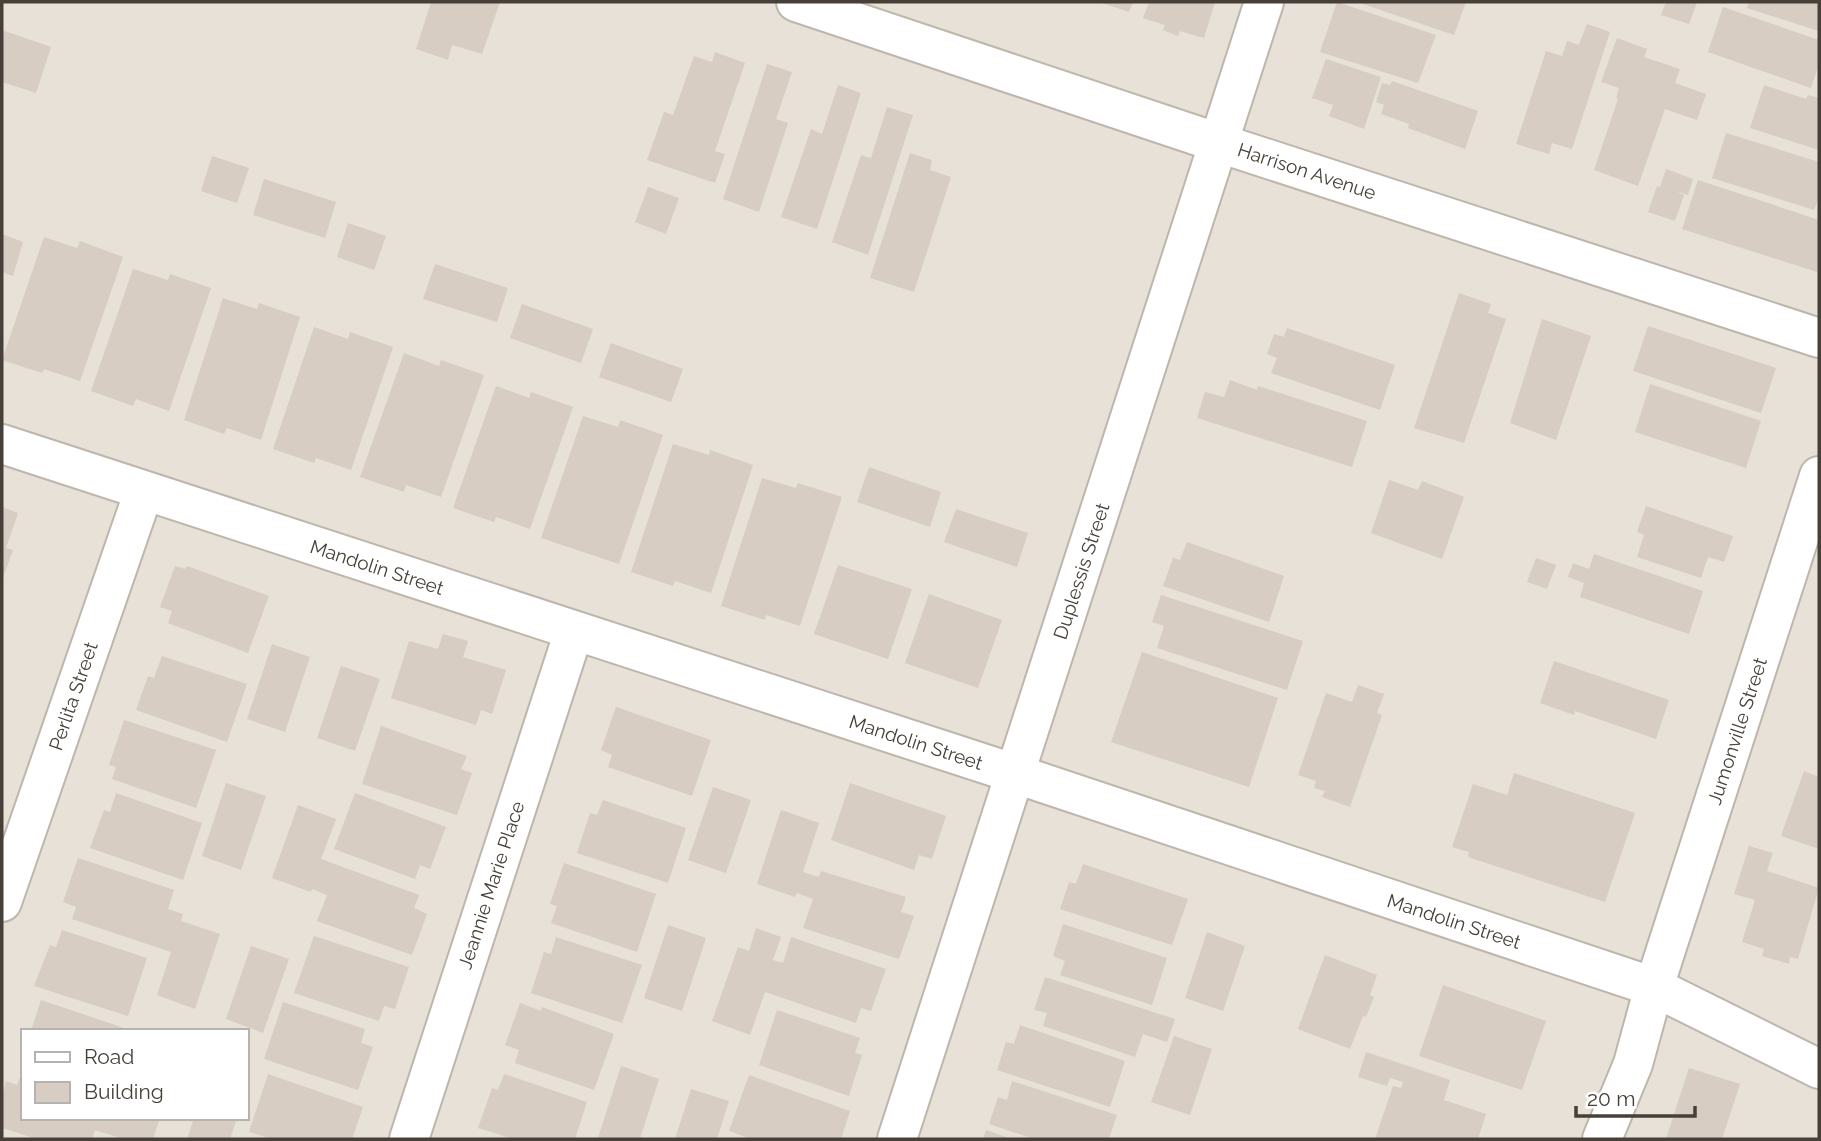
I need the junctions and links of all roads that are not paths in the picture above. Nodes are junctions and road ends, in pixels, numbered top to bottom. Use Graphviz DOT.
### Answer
graph roads {
  1 [pos="796,2"];
  2 [pos="1264,2"];
  3 [pos="1219,143"];
  4 [pos="1819,338"];
  5 [pos="2,444"];
  6 [pos="1819,475"];
  7 [pos="144,491"];
  8 [pos="574,631"];
  9 [pos="1016,775"];
  10 [pos="2,902"];
  11 [pos="1654,987"];
  12 [pos="1819,1069"];
  13 [pos="409,1139"];
  14 [pos="897,1139"];
  15 [pos="1602,1139"];
  1 -- 3 [label="street, Harrison Avenue"];
  2 -- 3 [label="street, Duplessis Street"];
  3 -- 4 [label="street, Harrison Avenue"];
  3 -- 9 [label="street, Duplessis Street"];
  5 -- 7 [label="street, Mandolin Street"];
  6 -- 11 [label="street, Jumonville Street"];
  7 -- 8 [label="street, Mandolin Street"];
  7 -- 10 [label="street, Perlita Street"];
  8 -- 9 [label="street, Mandolin Street"];
  8 -- 13 [label="street, Jeannie Marie Place"];
  9 -- 11 [label="street, Mandolin Street"];
  9 -- 14 [label="street, Duplessis Street"];
  11 -- 12 [label="street, Mandolin Street"];
  11 -- 15 [label="street, Jumonville Street"];
}
